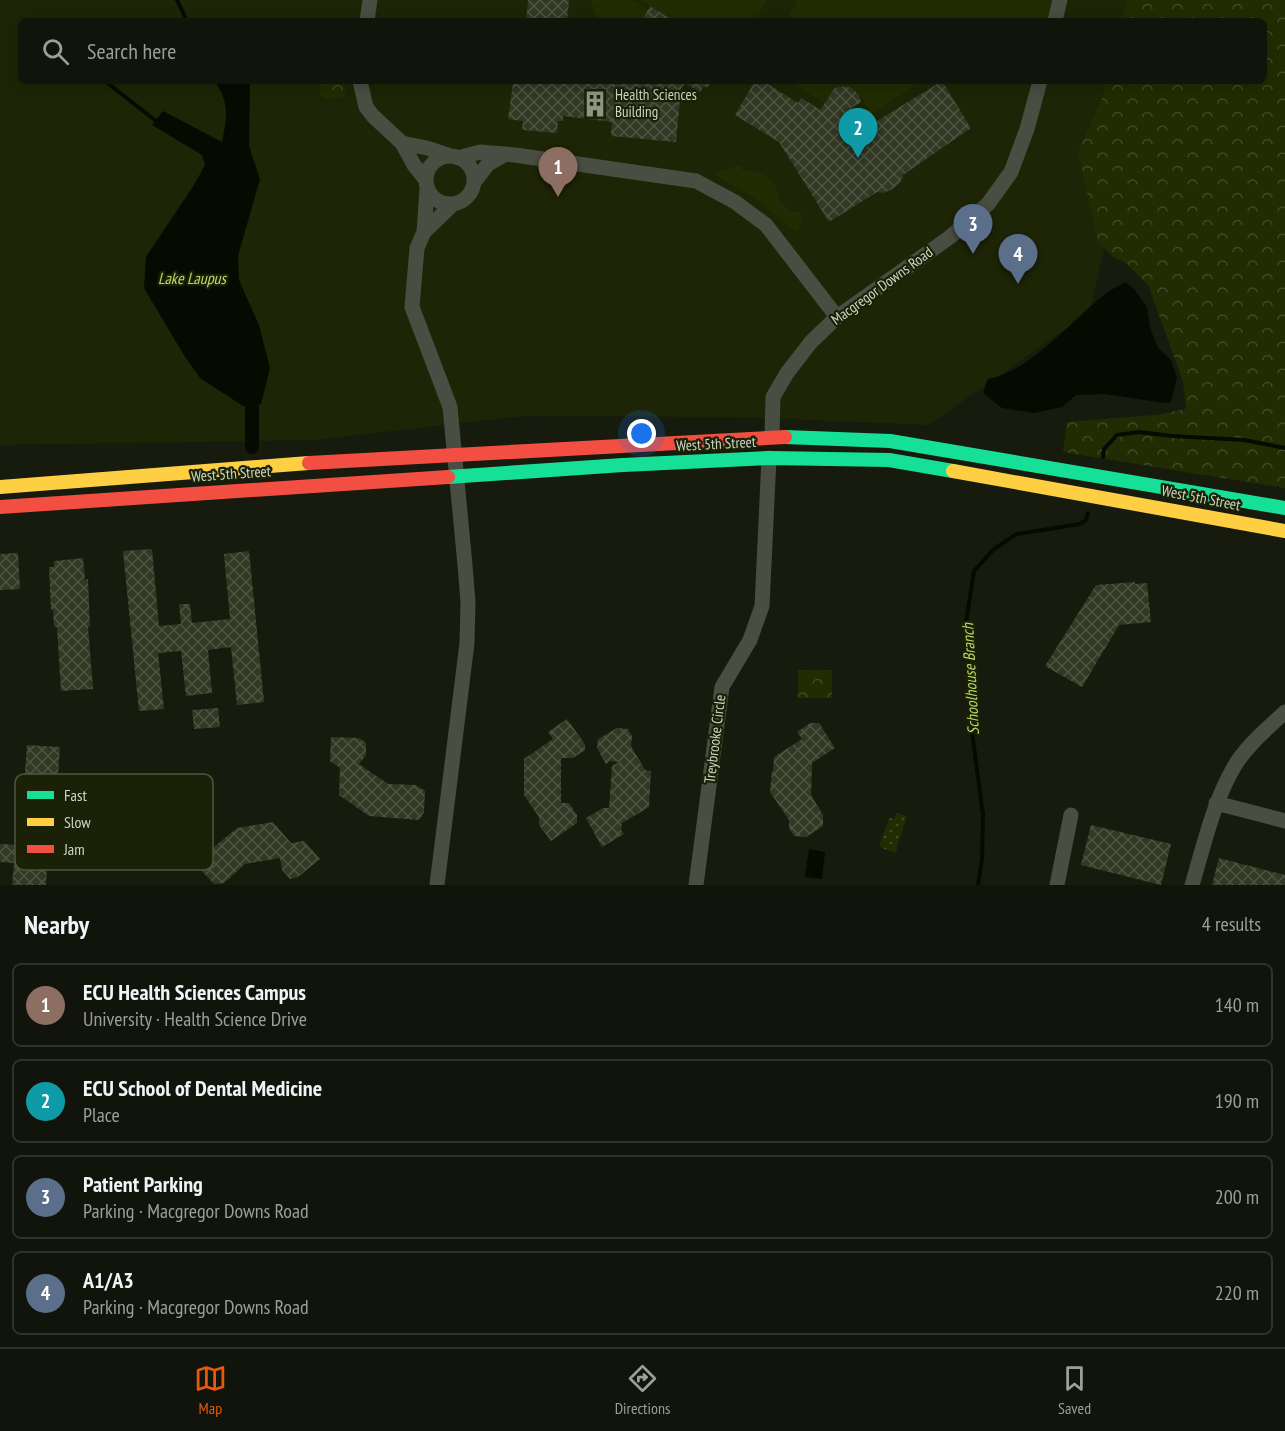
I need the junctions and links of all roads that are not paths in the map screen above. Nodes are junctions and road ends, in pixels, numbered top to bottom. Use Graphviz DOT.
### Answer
graph roads {
  1 [pos="370,0"];
  2 [pos="1060,0"];
  3 [pos="367,18"];
  4 [pos="1056,18"];
  5 [pos="361,84"];
  6 [pos="1039,84"];
  7 [pos="402,143"];
  8 [pos="506,154"];
  9 [pos="454,157"];
  10 [pos="475,181"];
  11 [pos="427,184"];
  12 [pos="453,204"];
  13 [pos="424,232"];
  14 [pos="837,317"];
  15 [pos="772,436"];
  16 [pos="455,454"];
  17 [pos="769,458"];
  18 [pos="457,475"];
  19 [pos="0,487"];
  20 [pos="0,507"];
  21 [pos="1285,508"];
  22 [pos="1285,531"];
  23 [pos="1285,712"];
  24 [pos="1216,803"];
  25 [pos="1071,815"];
  26 [pos="1285,821"];
  27 [pos="437,885"];
  28 [pos="696,885"];
  29 [pos="1057,885"];
  30 [pos="1192,885"];
  1 -- 3 [label="street"];
  2 -- 4 [label="street"];
  5 -- 7 [label="street"];
  6 -- 14 [label="street, Macgregor Downs Road"];
  7 -- 9 [label="street"];
  7 -- 11 [label="street"];
  8 -- 9 [label="street"];
  8 -- 10 [label="street"];
  8 -- 14 [label="street"];
  9 -- 10 [label="street"];
  9 -- 11 [label="street"];
  10 -- 12 [label="street"];
  11 -- 12 [label="street"];
  11 -- 13 [label="street"];
  12 -- 13 [label="street"];
  13 -- 16 [label="street"];
  14 -- 15 [label="street, Macgregor Downs Road"];
  15 -- 16 [label="main road, West 5th Street"];
  15 -- 21 [label="main road, West 5th Street"];
  16 -- 18 [label="street"];
  16 -- 19 [label="main road, West 5th Street"];
  17 -- 18 [label="main road, West 5th Street"];
  17 -- 22 [label="main road, West 5th Street"];
  17 -- 28 [label="street, Treybrooke Circle"];
  18 -- 20 [label="main road, West 5th Street"];
  18 -- 27 [label="street"];
  23 -- 24 [label="street"];
  24 -- 26 [label="street"];
  24 -- 30 [label="street"];
  25 -- 29 [label="street"];
}
